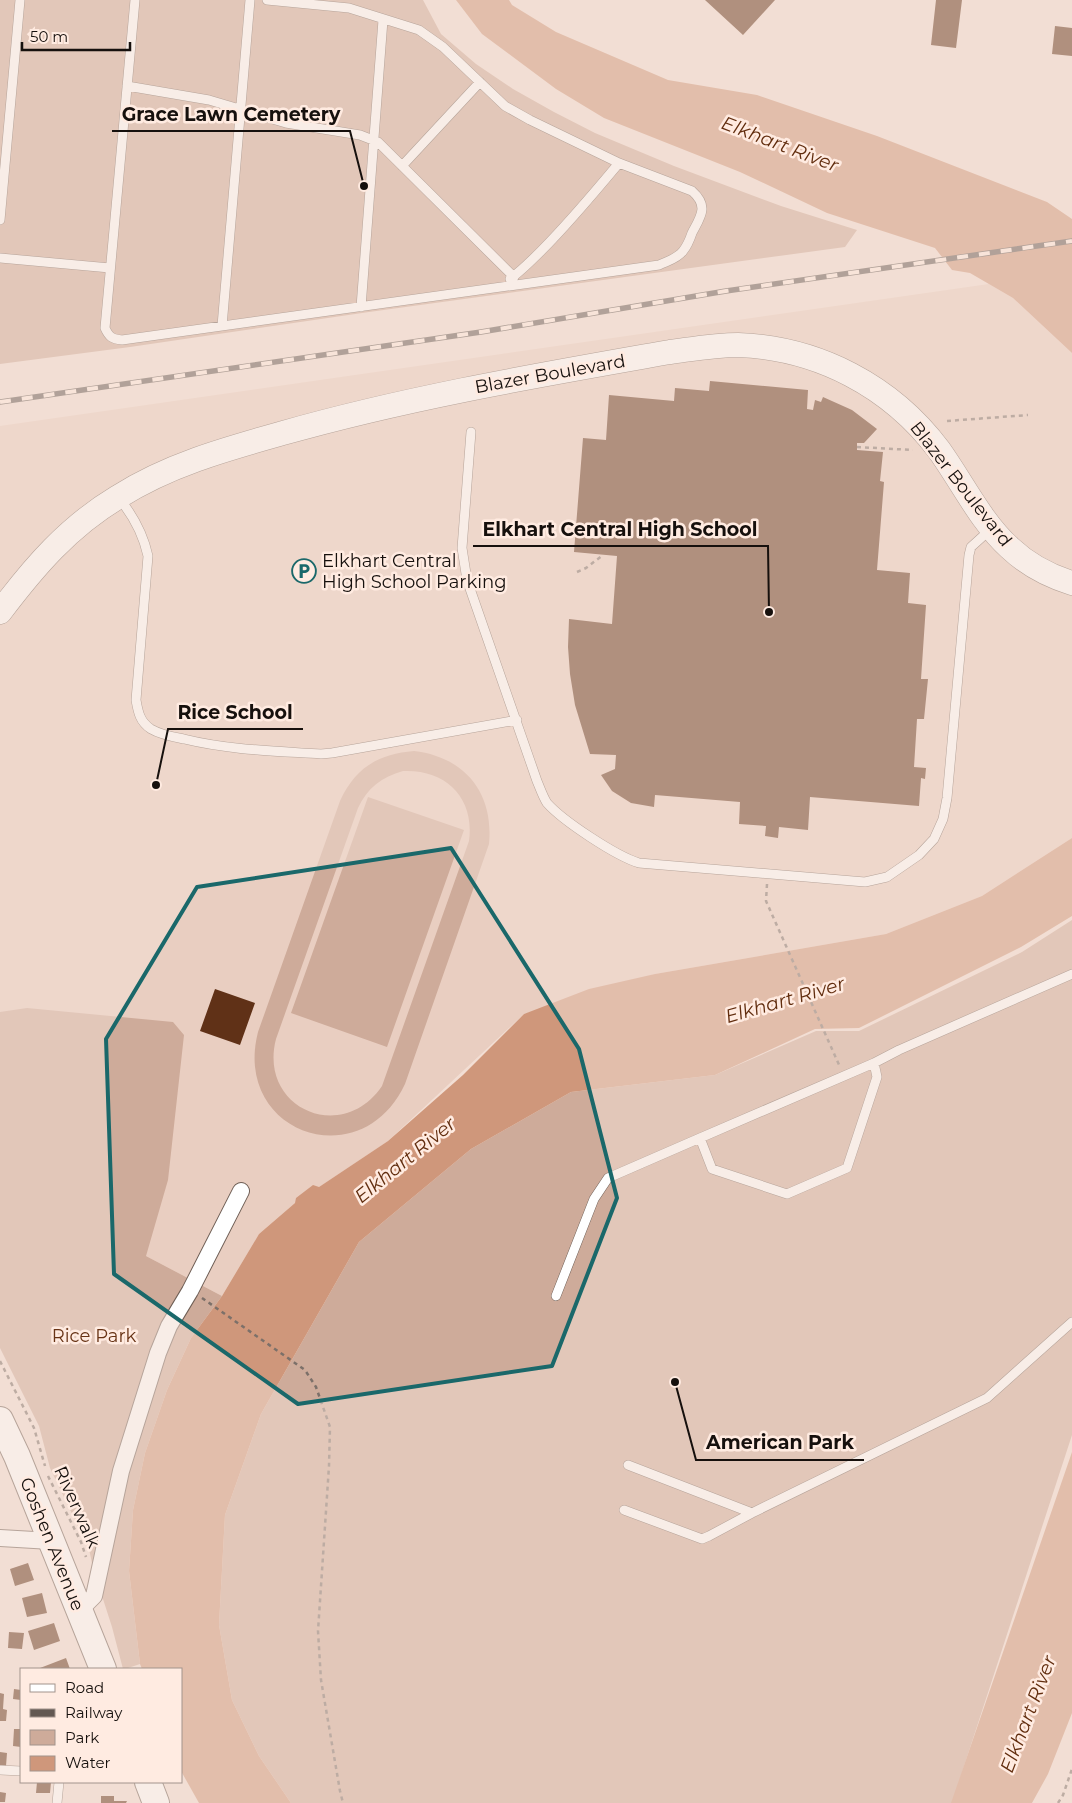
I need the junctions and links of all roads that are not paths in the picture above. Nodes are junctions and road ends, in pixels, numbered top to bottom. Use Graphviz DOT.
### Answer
graph roads {
  1 [pos="20,0"];
  2 [pos="135,0"];
  3 [pos="250,0"];
  4 [pos="268,0"];
  5 [pos="351,4"];
  6 [pos="383,20"];
  7 [pos="480,82"];
  8 [pos="127,86"];
  9 [pos="241,109"];
  10 [pos="374,140"];
  11 [pos="618,163"];
  12 [pos="402,166"];
  13 [pos="0,220"];
  14 [pos="0,258"];
  15 [pos="110,268"];
  16 [pos="514,277"];
  17 [pos="498,287"];
  18 [pos="361,307"];
  19 [pos="222,326"];
  20 [pos="471,432"];
  21 [pos="118,496"];
  22 [pos="992,528"];
  23 [pos="1072,583"];
  24 [pos="0,612"];
  25 [pos="517,720"];
  26 [pos="1072,974"];
  27 [pos="874,1063"];
  28 [pos="700,1138"];
  29 [pos="241,1191"];
  30 [pos="556,1296"];
  31 [pos="1072,1322"];
  32 [pos="2,1428"];
  33 [pos="628,1464"];
  34 [pos="624,1510"];
  35 [pos="752,1513"];
  36 [pos="0,1538"];
  37 [pos="51,1541"];
  38 [pos="79,1611"];
  39 [pos="103,1668"];
  40 [pos="0,1770"];
  41 [pos="20,1771"];
  42 [pos="59,1783"];
  43 [pos="148,1783"];
  44 [pos="57,1803"];
  45 [pos="156,1803"];
  1 -- 13 [label="lane"];
  2 -- 8 [label="lane"];
  3 -- 9 [label="lane"];
  4 -- 5 [label="lane"];
  5 -- 6 [label="lane"];
  6 -- 7 [label="lane"];
  6 -- 10 [label="lane"];
  7 -- 11 [label="lane"];
  7 -- 12 [label="lane"];
  8 -- 9 [label="lane"];
  8 -- 15 [label="lane"];
  9 -- 10 [label="lane"];
  9 -- 19 [label="lane"];
  10 -- 12 [label="lane"];
  10 -- 18 [label="lane"];
  11 -- 16 [label="lane"];
  11 -- 17 [label="lane"];
  12 -- 16 [label="lane"];
  14 -- 15 [label="lane"];
  15 -- 19 [label="lane"];
  16 -- 17 [label="lane"];
  17 -- 18 [label="lane"];
  18 -- 19 [label="lane"];
  20 -- 25 [label="lane"];
  21 -- 22 [label="main road, Blazer Boulevard"];
  21 -- 24 [label="main road, Blazer Boulevard"];
  21 -- 25 [label="lane"];
  22 -- 23 [label="main road, Blazer Boulevard"];
  22 -- 25 [label="lane"];
  26 -- 27 [label="lane"];
  27 -- 28 [label="lane"];
  27 -- 28 [label="lane"];
  28 -- 30 [label="lane"];
  29 -- 38 [label="street"];
  31 -- 35 [label="lane"];
  32 -- 37 [label="main road, Goshen Avenue"];
  33 -- 35 [label="lane"];
  34 -- 35 [label="lane"];
  36 -- 37 [label="street"];
  37 -- 38 [label="main road, Goshen Avenue"];
  38 -- 39 [label="main road, Goshen Avenue"];
  40 -- 41 [label="lane"];
  42 -- 44 [label="lane"];
  43 -- 45 [label="main road"];
}
